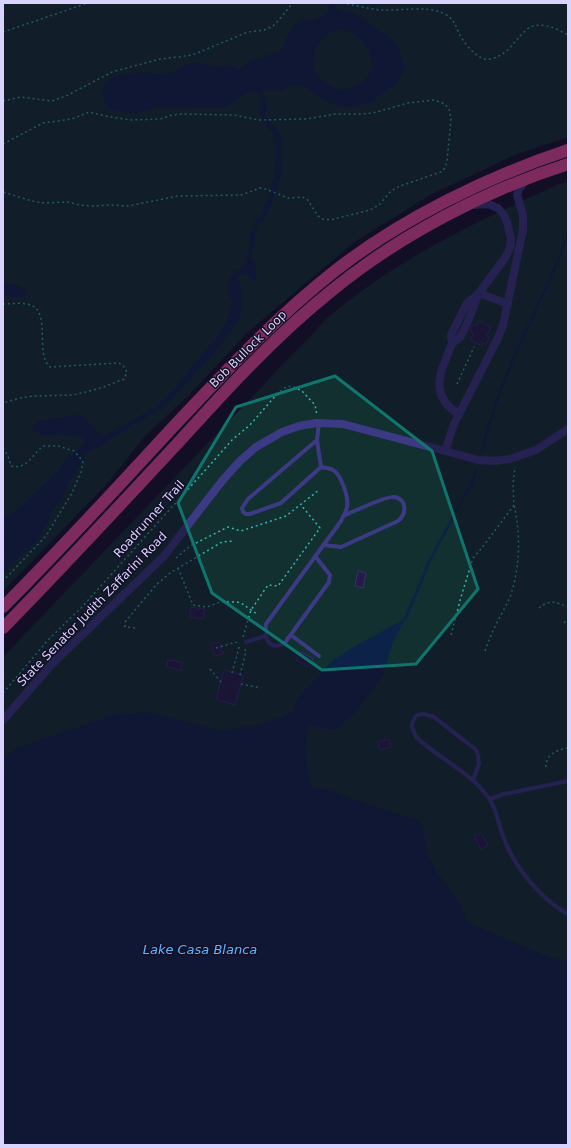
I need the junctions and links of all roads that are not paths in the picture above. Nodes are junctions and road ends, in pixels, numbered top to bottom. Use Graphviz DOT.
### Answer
graph roads {
  1 [pos="568,150"];
  2 [pos="568,164"];
  3 [pos="527,179"];
  4 [pos="469,205"];
  5 [pos="479,293"];
  6 [pos="508,304"];
  7 [pos="459,414"];
  8 [pos="319,421"];
  9 [pos="568,429"];
  10 [pos="317,440"];
  11 [pos="445,452"];
  12 [pos="321,467"];
  13 [pos="343,516"];
  14 [pos="323,545"];
  15 [pos="315,556"];
  16 [pos="3,608"];
  17 [pos="3,628"];
  18 [pos="291,635"];
  19 [pos="266,636"];
  20 [pos="246,642"];
  21 [pos="319,656"];
  22 [pos="3,720"];
  23 [pos="473,780"];
  24 [pos="568,780"];
  25 [pos="490,799"];
  26 [pos="568,915"];
  1 -- 16 [label="highway, Bob Bullock Loop"];
  2 -- 3 [label="highway, Bob Bullock Loop"];
  3 -- 4 [label="highway, Bob Bullock Loop"];
  3 -- 6 [label="street"];
  4 -- 5 [label="street"];
  4 -- 17 [label="highway, Bob Bullock Loop"];
  5 -- 6 [label="street"];
  5 -- 7 [label="street"];
  6 -- 7 [label="street"];
  7 -- 11 [label="street"];
  8 -- 10 [label="lane"];
  8 -- 11 [label="street, State Senator Judith Zaffarini Road"];
  8 -- 22 [label="street, State Senator Judith Zaffarini Road"];
  9 -- 11 [label="street, State Senator Judith Zaffarini Road"];
  10 -- 12 [label="lane"];
  10 -- 12 [label="lane"];
  12 -- 13 [label="lane"];
  13 -- 14 [label="lane"];
  13 -- 14 [label="lane"];
  14 -- 15 [label="lane"];
  15 -- 18 [label="lane"];
  15 -- 19 [label="lane"];
  18 -- 19 [label="lane"];
  18 -- 21 [label="lane"];
  19 -- 20 [label="lane"];
  23 -- 23 [label="lane"];
  23 -- 25 [label="lane"];
  24 -- 25 [label="lane"];
  25 -- 26 [label="lane"];
}
